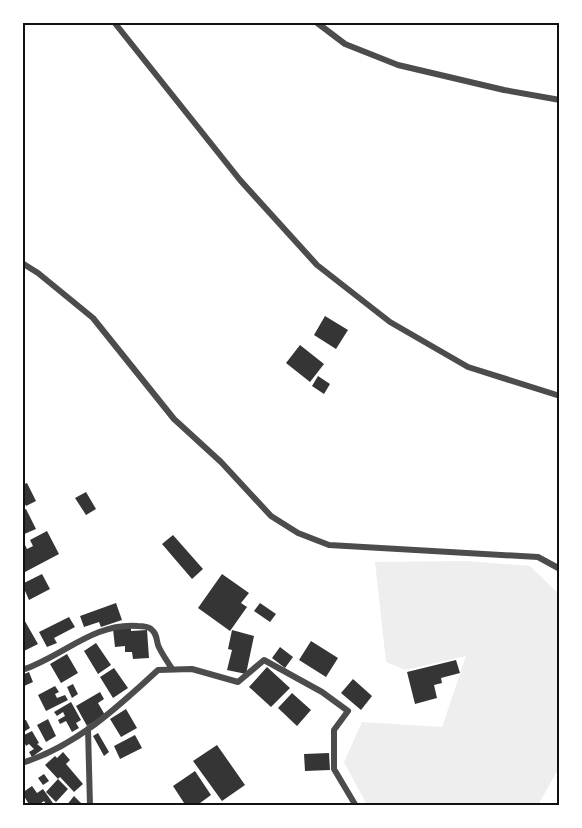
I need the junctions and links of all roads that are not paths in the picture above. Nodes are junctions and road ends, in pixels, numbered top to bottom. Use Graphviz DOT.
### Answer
graph roads {
  1 [pos="114,22"];
  2 [pos="316,22"];
  3 [pos="560,100"];
  4 [pos="22,263"];
  5 [pos="560,396"];
  6 [pos="560,569"];
  7 [pos="172,669"];
  8 [pos="22,670"];
  9 [pos="88,729"];
  10 [pos="22,763"];
  11 [pos="90,806"];
  12 [pos="356,806"];
  1 -- 5 [label="street"];
  2 -- 3 [label="street"];
  4 -- 6 [label="street"];
  7 -- 8 [label="street"];
  7 -- 9 [label="street"];
  7 -- 12 [label="street"];
  9 -- 10 [label="street"];
  9 -- 11 [label="street"];
}
